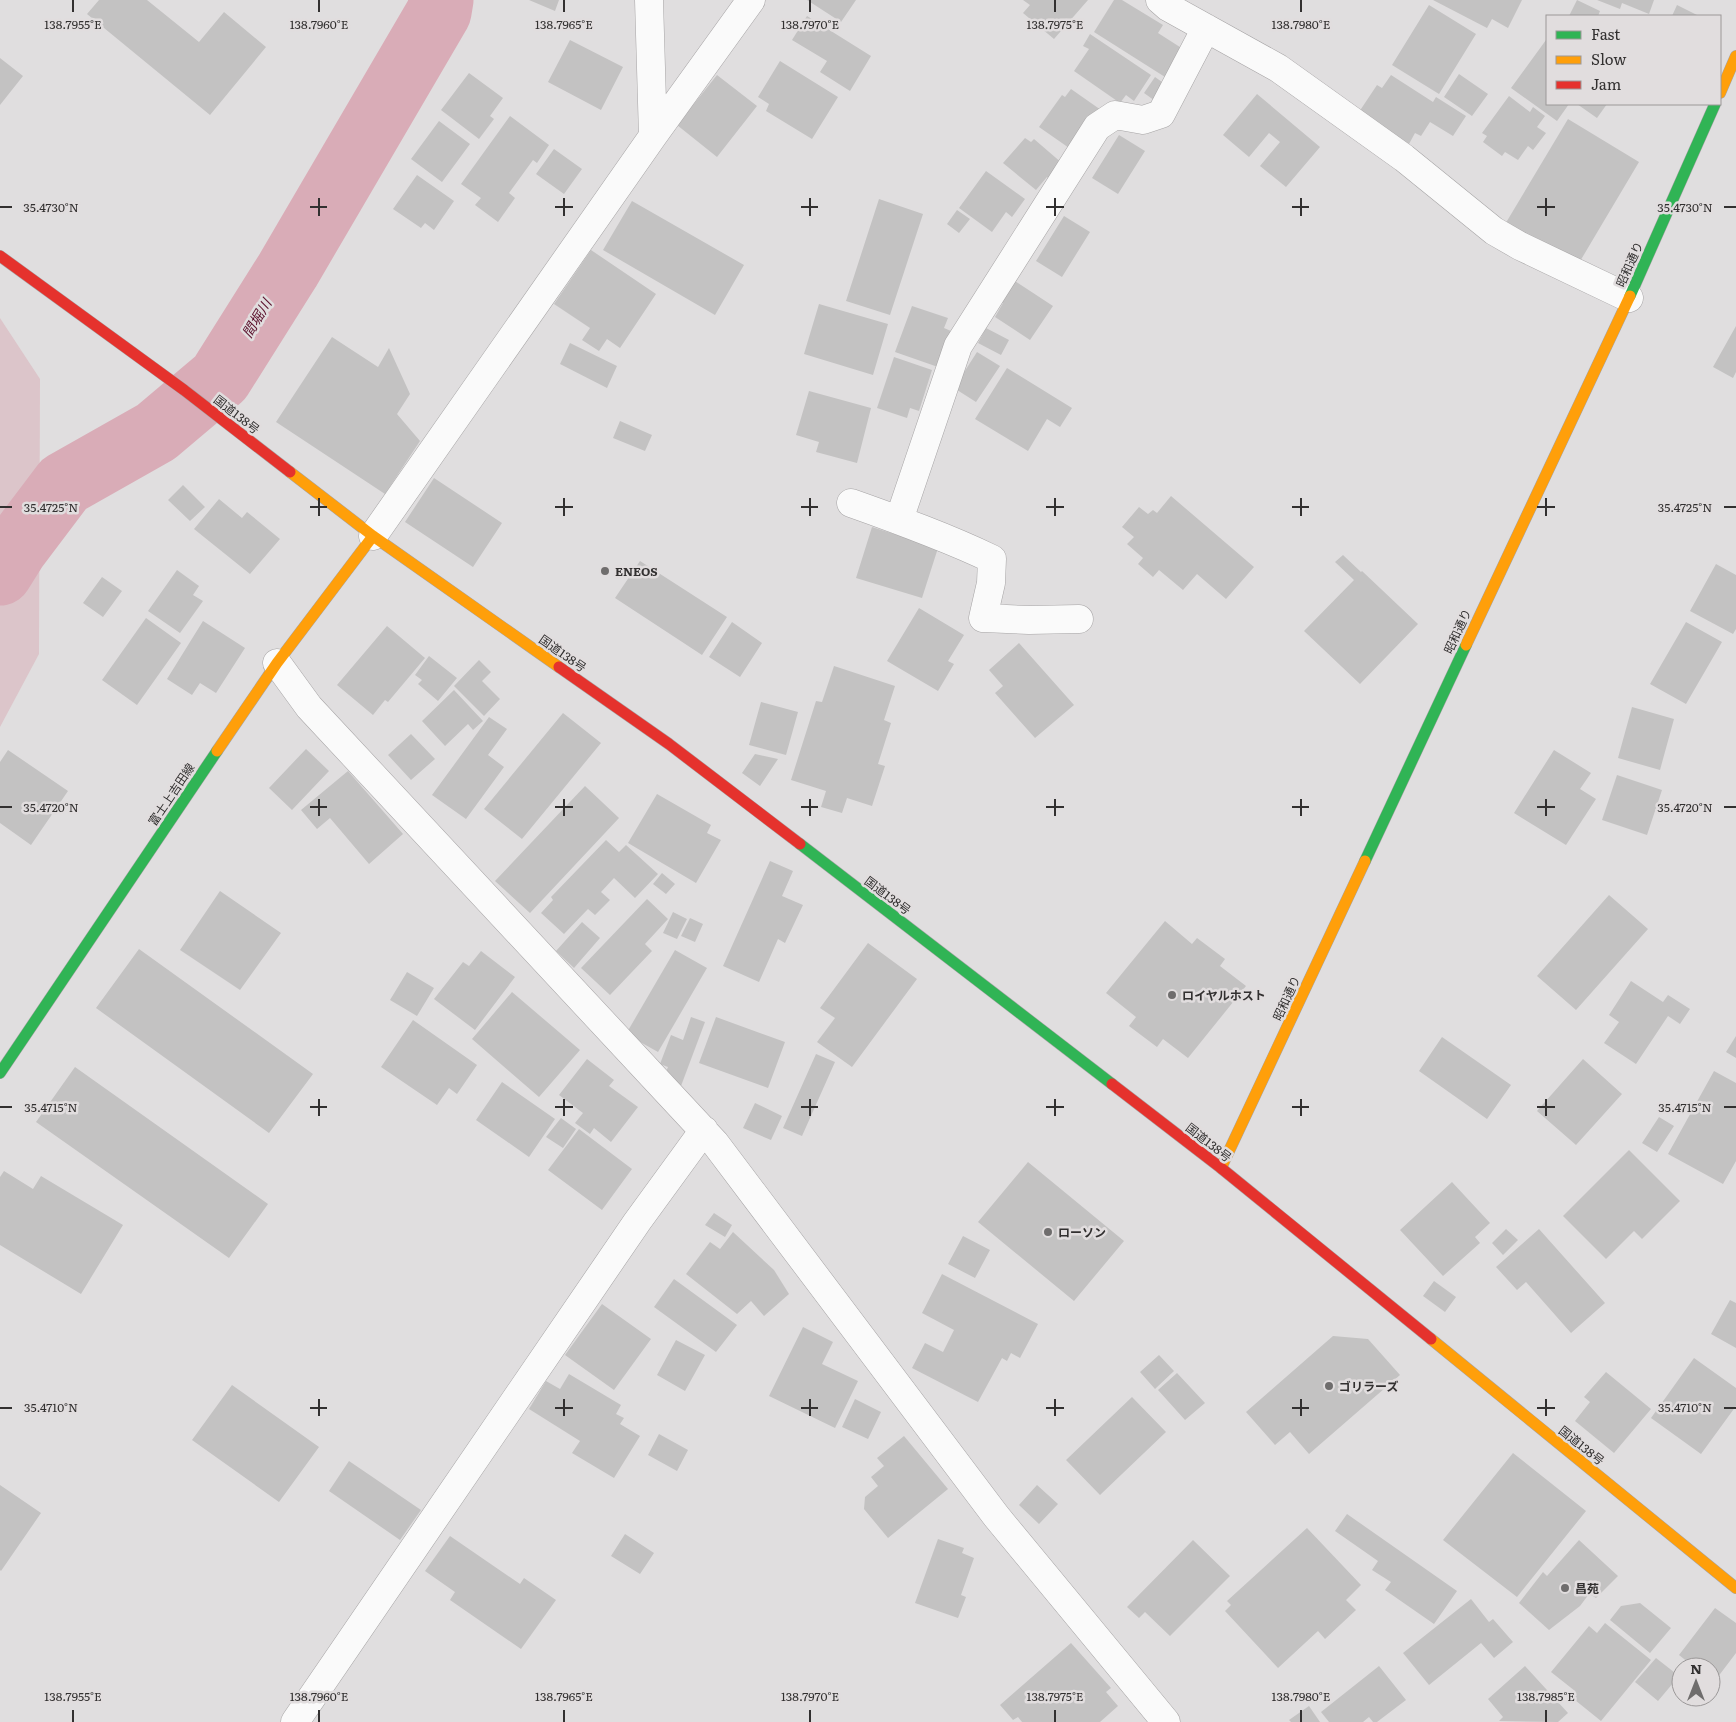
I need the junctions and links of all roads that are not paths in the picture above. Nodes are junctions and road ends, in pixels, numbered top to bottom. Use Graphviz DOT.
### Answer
graph roads {
  1 [pos="649,0"];
  2 [pos="751,0"];
  3 [pos="1160,0"];
  4 [pos="1206,28"];
  5 [pos="1736,56"];
  6 [pos="1721,91"];
  7 [pos="1715,105"];
  8 [pos="653,136"];
  9 [pos="0,256"];
  10 [pos="1628,298"];
  11 [pos="851,503"];
  12 [pos="899,520"];
  13 [pos="372,536"];
  14 [pos="1079,619"];
  15 [pos="277,663"];
  16 [pos="0,1073"];
  17 [pos="704,1130"];
  18 [pos="1221,1168"];
  19 [pos="1736,1588"];
  20 [pos="295,1722"];
  21 [pos="1166,1722"];
  1 -- 8 [label="street"];
  2 -- 8 [label="street"];
  3 -- 4 [label="street"];
  4 -- 10 [label="street"];
  4 -- 12 [label="street"];
  5 -- 6 [label="main road"];
  7 -- 10 [label="main road, 昭和通り"];
  8 -- 13 [label="street"];
  9 -- 13 [label="main road, 国道138号"];
  10 -- 18 [label="main road, 昭和通り"];
  11 -- 12 [label="street"];
  12 -- 14 [label="street"];
  13 -- 15 [label="main road, 富士上吉田線"];
  13 -- 18 [label="main road, 国道138号"];
  15 -- 16 [label="main road, 富士上吉田線"];
  15 -- 17 [label="street"];
  17 -- 20 [label="street"];
  17 -- 21 [label="street"];
  18 -- 19 [label="main road, 国道138号"];
}
